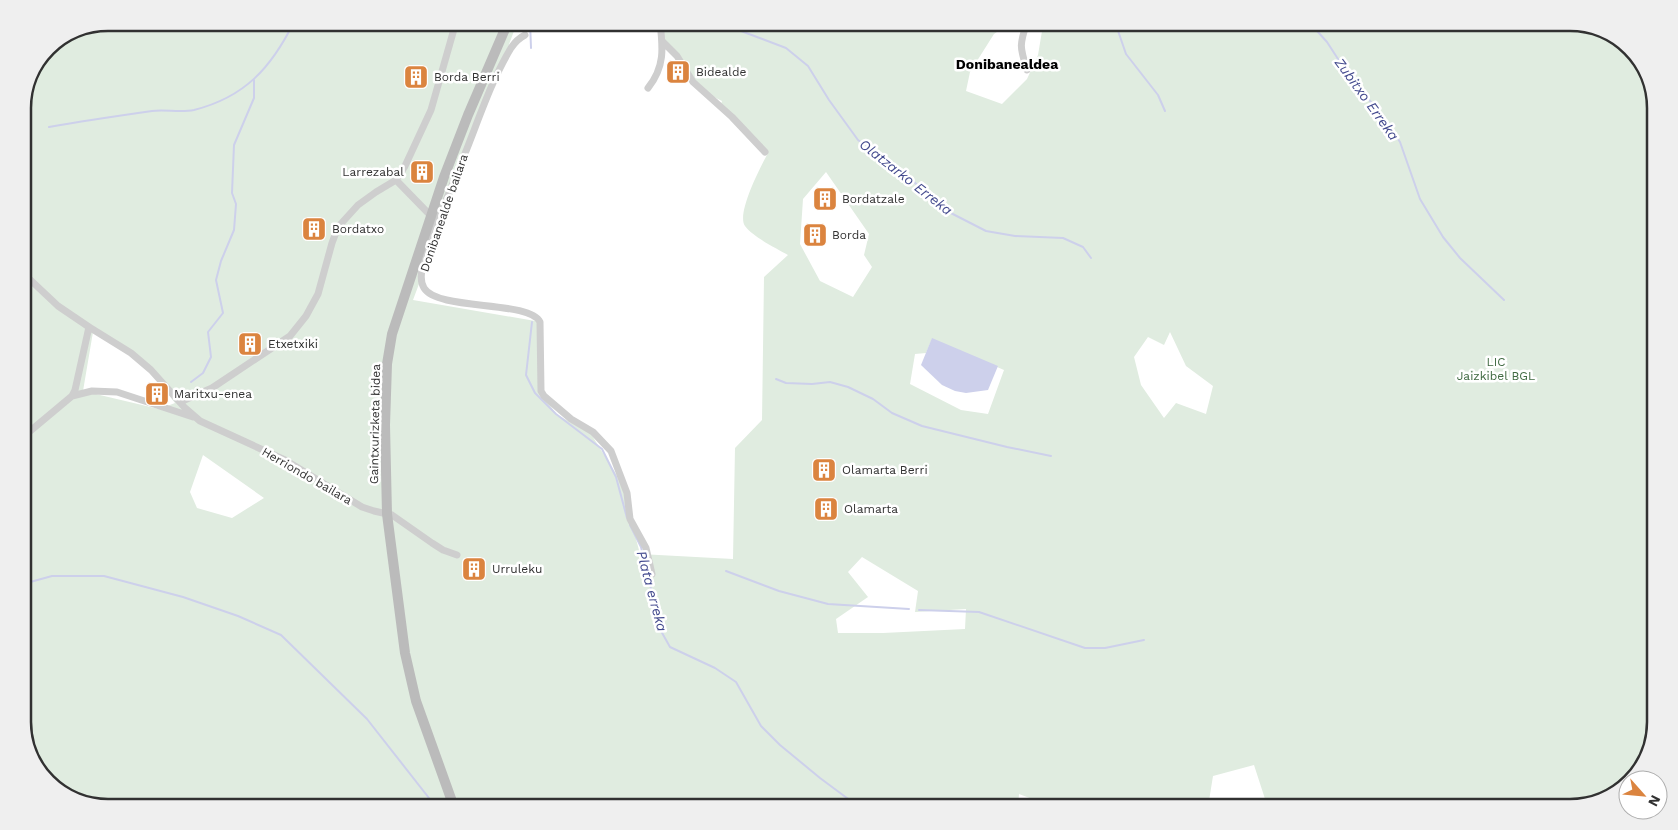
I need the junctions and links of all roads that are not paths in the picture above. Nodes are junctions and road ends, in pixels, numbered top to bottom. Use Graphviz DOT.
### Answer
graph roads {
  1 [pos="453,31"];
  2 [pos="504,31"];
  3 [pos="661,31"];
  4 [pos="1024,31"];
  5 [pos="525,35"];
  6 [pos="662,41"];
  7 [pos="1027,70"];
  8 [pos="648,88"];
  9 [pos="766,152"];
  10 [pos="396,180"];
  11 [pos="431,216"];
  12 [pos="31,281"];
  13 [pos="89,327"];
  14 [pos="72,396"];
  15 [pos="180,402"];
  16 [pos="194,417"];
  17 [pos="31,430"];
  18 [pos="387,514"];
  19 [pos="457,555"];
  20 [pos="652,574"];
  21 [pos="451,799"];
  1 -- 10 [label="street"];
  2 -- 11 [label="main road, Gaintxurizketa bidea"];
  3 -- 6 [label="street"];
  4 -- 7 [label="street"];
  5 -- 20 [label="street, Donibanealde bailara"];
  6 -- 8 [label="street"];
  6 -- 9 [label="street"];
  10 -- 11 [label="street"];
  10 -- 15 [label="street"];
  11 -- 18 [label="main road, Gaintxurizketa bidea"];
  12 -- 13 [label="street, Herriondo bailara"];
  13 -- 14 [label="street"];
  13 -- 15 [label="street, Herriondo bailara"];
  14 -- 16 [label="street"];
  14 -- 17 [label="street"];
  15 -- 16 [label="street, Herriondo bailara"];
  16 -- 18 [label="street, Herriondo bailara"];
  18 -- 19 [label="street"];
  18 -- 21 [label="main road, Gaintxurizketa bidea"];
}
